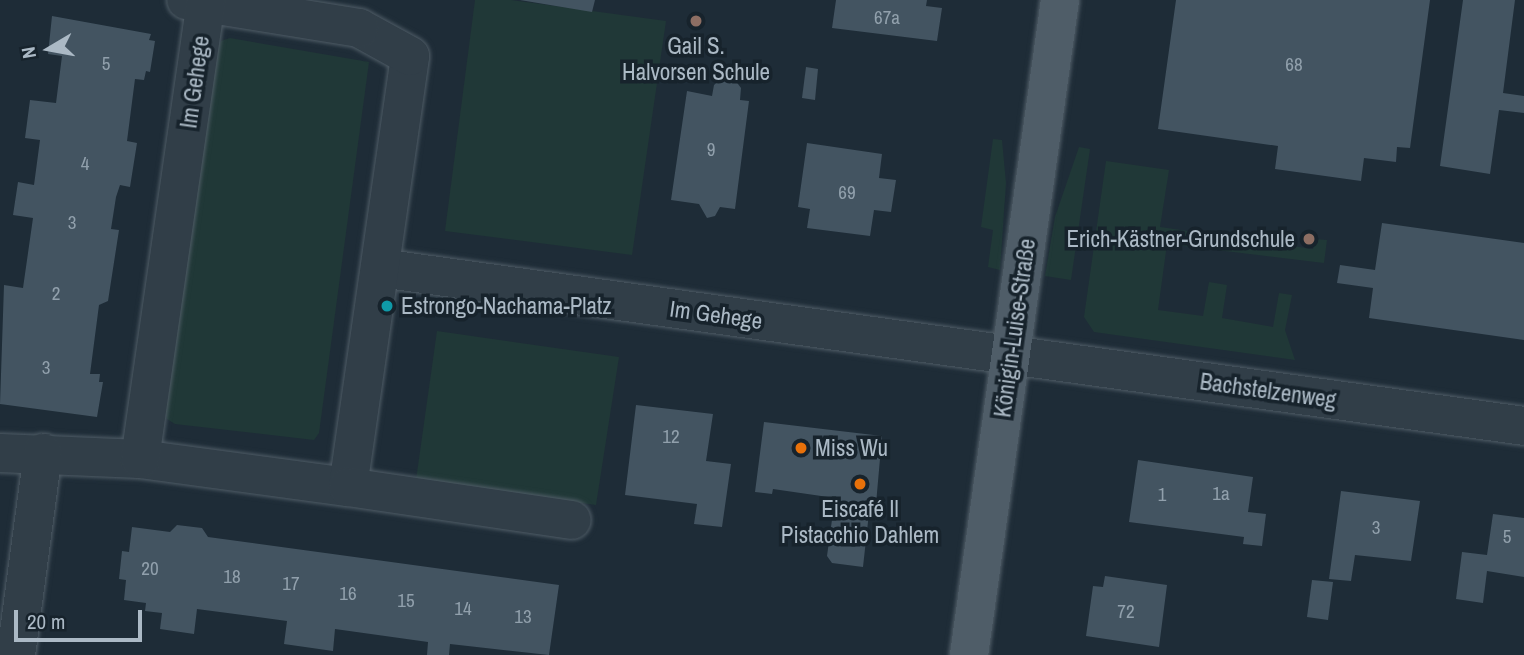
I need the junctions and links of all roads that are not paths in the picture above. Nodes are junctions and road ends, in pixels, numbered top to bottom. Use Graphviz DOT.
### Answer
graph roads {
  1 [pos="1060,0"];
  2 [pos="196,1"];
  3 [pos="380,268"];
  4 [pos="1011,357"];
  5 [pos="1524,426"];
  6 [pos="0,453"];
  7 [pos="43,453"];
  8 [pos="140,459"];
  9 [pos="348,487"];
  10 [pos="572,520"];
  11 [pos="16,655"];
  12 [pos="969,655"];
  1 -- 4 [label="main road, Königin-Luise-Straße"];
  2 -- 3 [label="street, Im Gehege"];
  2 -- 8 [label="street, Im Gehege"];
  3 -- 4 [label="street, Im Gehege"];
  3 -- 9 [label="street, Im Gehege"];
  4 -- 5 [label="street, Bachstelzenweg"];
  4 -- 12 [label="main road, Königin-Luise-Straße"];
  6 -- 7 [label="street"];
  7 -- 8 [label="street"];
  7 -- 11 [label="street"];
  8 -- 9 [label="street"];
  9 -- 10 [label="street"];
}
